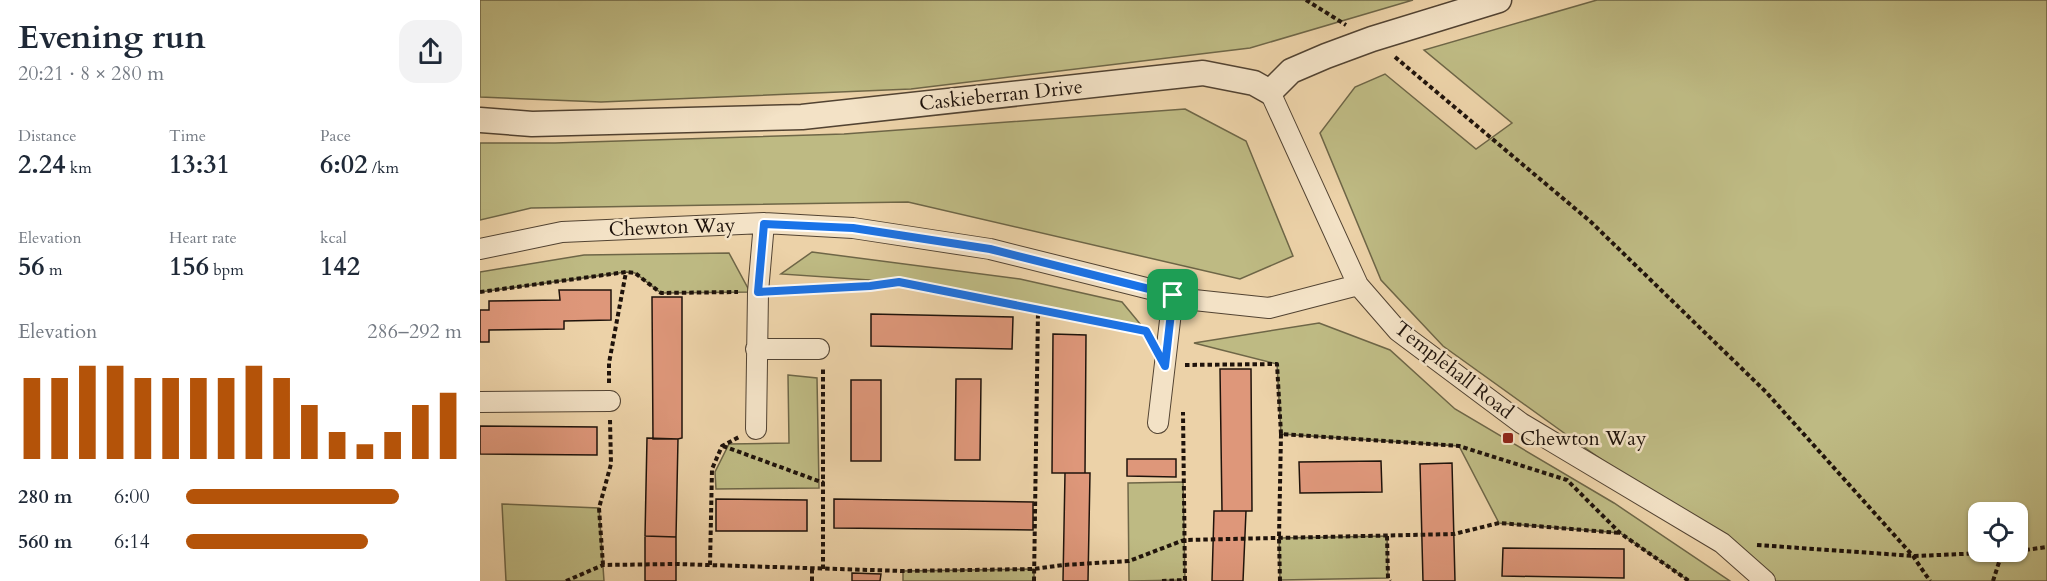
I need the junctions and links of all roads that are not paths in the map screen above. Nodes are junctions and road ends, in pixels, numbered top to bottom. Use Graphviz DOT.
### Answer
graph roads {
  1 [pos="1499,0"];
  2 [pos="1270,92"];
  3 [pos="480,120"];
  4 [pos="764,224"];
  5 [pos="480,249"];
  6 [pos="1358,285"];
  7 [pos="1173,295"];
  8 [pos="756,349"];
  9 [pos="819,349"];
  10 [pos="609,401"];
  11 [pos="480,402"];
  12 [pos="1158,423"];
  13 [pos="756,429"];
  14 [pos="1765,581"];
  1 -- 2 [label="street"];
  2 -- 3 [label="street, Caskieberran Drive"];
  2 -- 6 [label="street, Templehall Road"];
  4 -- 5 [label="street, Chewton Way"];
  4 -- 7 [label="street, Chewton Way"];
  4 -- 8 [label="street"];
  6 -- 7 [label="street, Chewton Way"];
  6 -- 14 [label="street, Templehall Road"];
  7 -- 12 [label="street"];
  8 -- 9 [label="street"];
  8 -- 13 [label="street"];
  10 -- 11 [label="street"];
}
